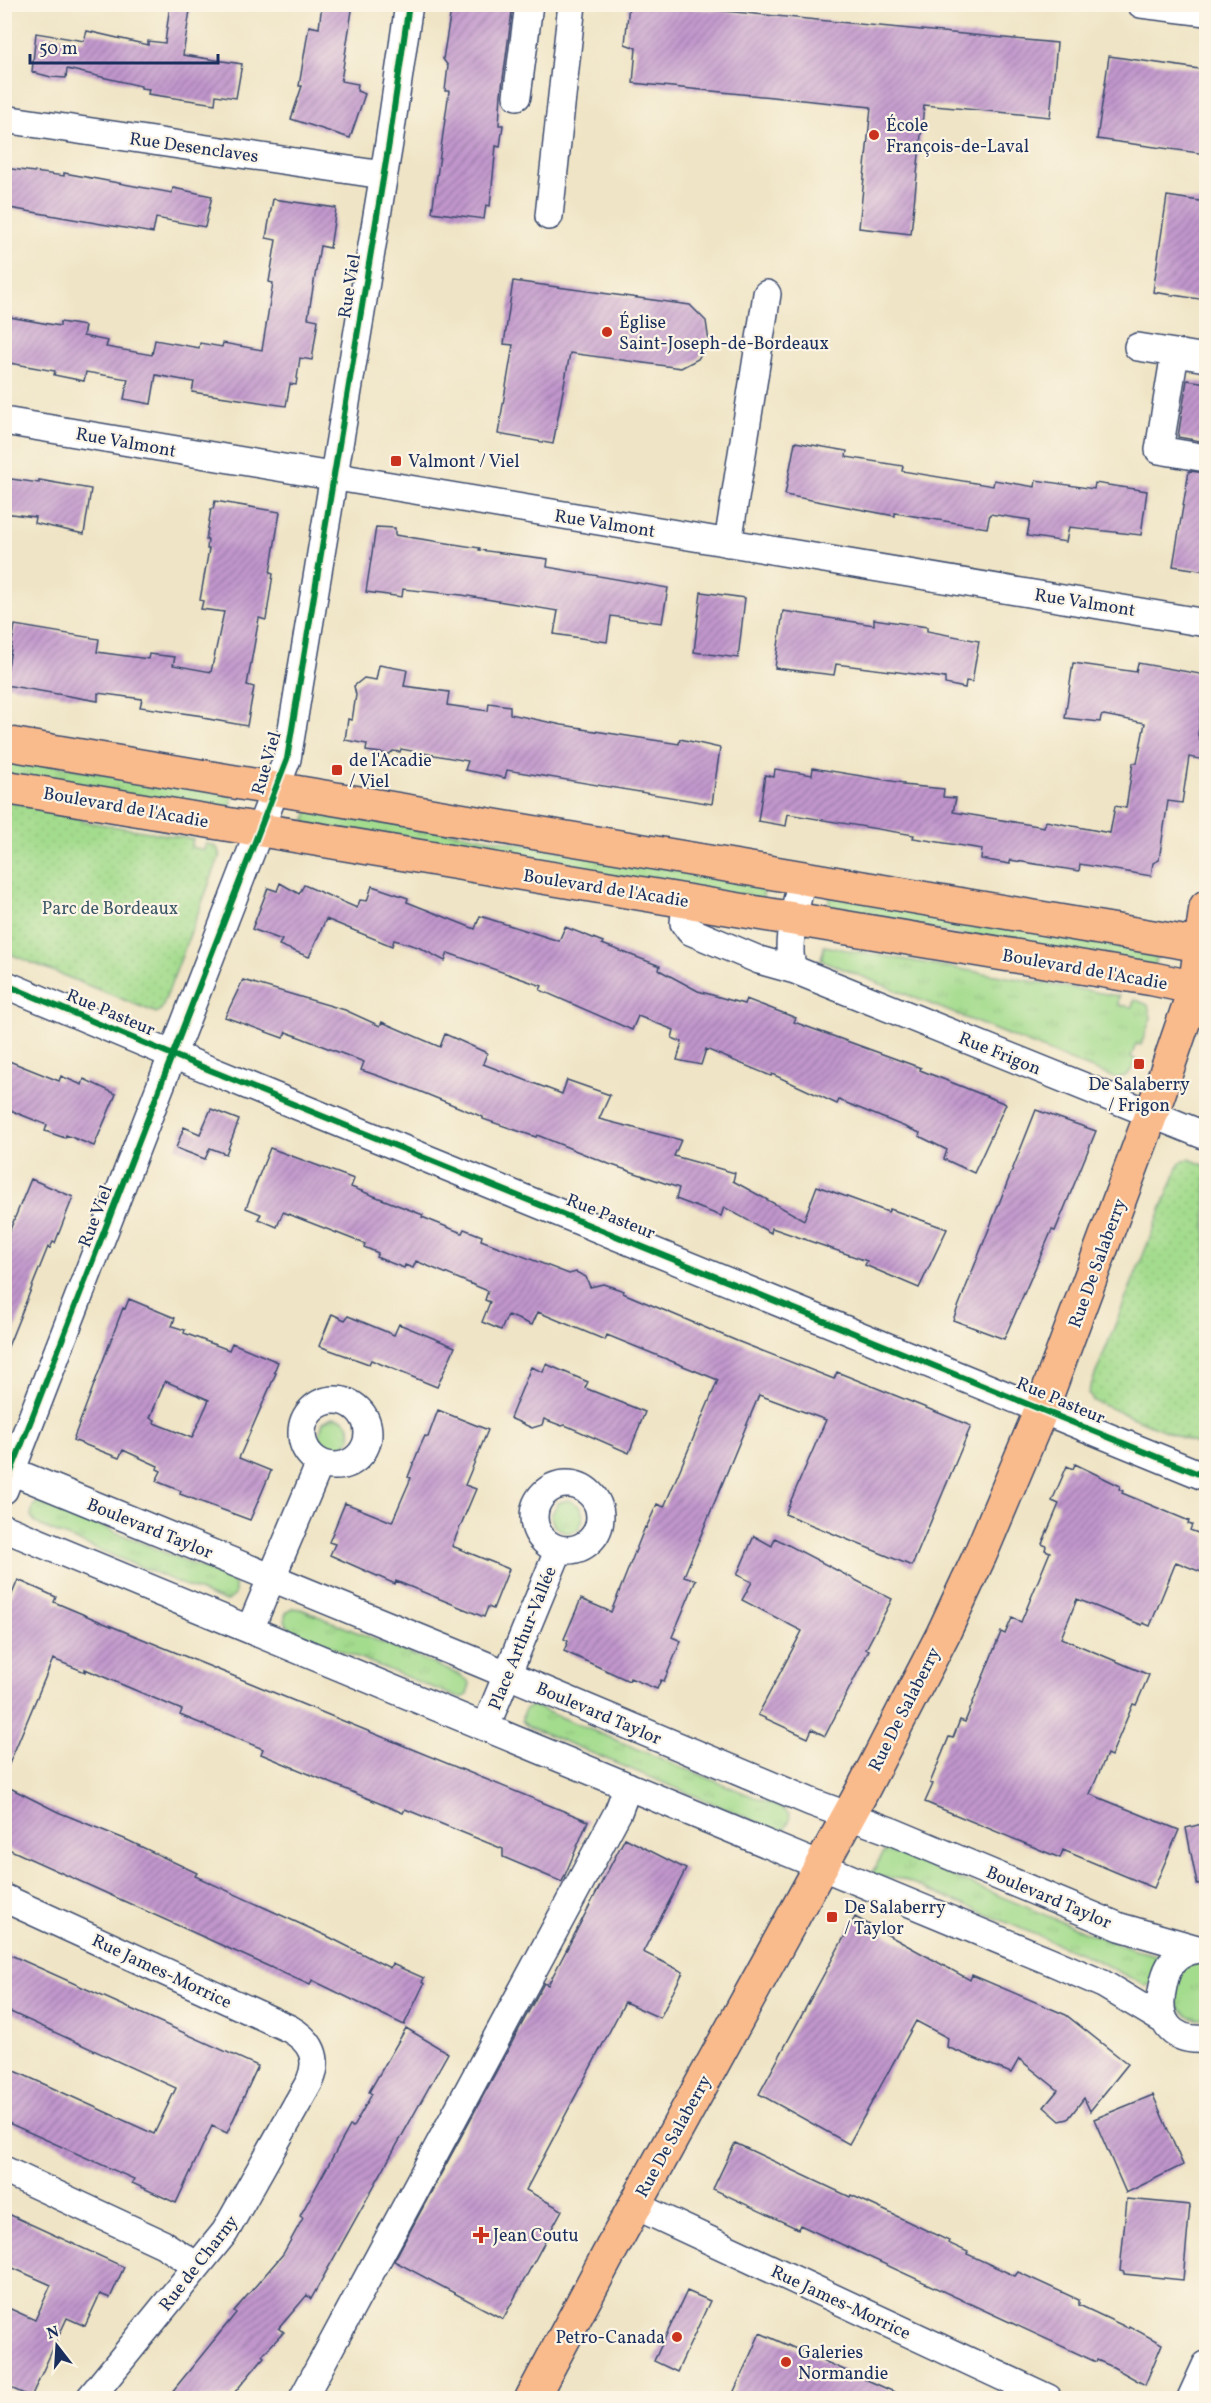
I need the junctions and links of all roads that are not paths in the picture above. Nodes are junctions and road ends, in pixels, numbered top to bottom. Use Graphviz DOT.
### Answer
graph roads {
  1 [pos="409,4"];
  2 [pos="529,4"];
  3 [pos="572,4"];
  4 [pos="1141,4"];
  5 [pos="1206,12"];
  6 [pos="517,96"];
  7 [pos="4,119"];
  8 [pos="383,175"];
  9 [pos="549,216"];
  10 [pos="767,294"];
  11 [pos="1138,347"];
  12 [pos="1206,358"];
  13 [pos="1174,362"];
  14 [pos="1206,376"];
  15 [pos="4,421"];
  16 [pos="1206,458"];
  17 [pos="334,477"];
  18 [pos="728,543"];
  19 [pos="1206,623"];
  20 [pos="4,743"];
  21 [pos="4,787"];
  22 [pos="276,789"];
  23 [pos="260,829"];
  24 [pos="802,878"];
  25 [pos="686,902"];
  26 [pos="1206,907"];
  27 [pos="794,920"];
  28 [pos="1203,968"];
  29 [pos="795,970"];
  30 [pos="4,984"];
  31 [pos="173,1055"];
  32 [pos="1152,1114"];
  33 [pos="1206,1136"];
  34 [pos="1042,1408"];
  35 [pos="320,1463"];
  36 [pos="7,1476"];
  37 [pos="1206,1477"];
  38 [pos="4,1528"];
  39 [pos="559,1550"];
  40 [pos="272,1578"];
  41 [pos="250,1629"];
  42 [pos="508,1674"];
  43 [pos="486,1726"];
  44 [pos="628,1786"];
  45 [pos="848,1816"];
  46 [pos="820,1865"];
  47 [pos="4,1898"];
  48 [pos="1202,1949"];
  49 [pos="1163,2020"];
  50 [pos="1206,2041"];
  51 [pos="313,2052"];
  52 [pos="4,2170"];
  53 [pos="634,2205"];
  54 [pos="197,2266"];
  55 [pos="1206,2365"];
  56 [pos="534,2397"];
  57 [pos="90,2398"];
  58 [pos="303,2398"];
  59 [pos="1048,2398"];
  60 [pos="1191,2398"];
  1 -- 8 [label="street, Rue Viel"];
  2 -- 6 [label="street"];
  3 -- 9 [label="street"];
  4 -- 5 [label="street"];
  7 -- 8 [label="street, Rue Desenclaves"];
  8 -- 17 [label="street, Rue Viel"];
  10 -- 18 [label="street"];
  11 -- 13 [label="street"];
  12 -- 13 [label="street"];
  13 -- 14 [label="street"];
  13 -- 16 [label="street"];
  15 -- 17 [label="street, Rue Valmont"];
  17 -- 18 [label="street, Rue Valmont"];
  17 -- 22 [label="street, Rue Viel"];
  18 -- 19 [label="street, Rue Valmont"];
  20 -- 22 [label="main road"];
  21 -- 23 [label="main road, Boulevard de l'Acadie"];
  22 -- 23 [label="street, Rue Viel"];
  22 -- 24 [label="main road"];
  23 -- 25 [label="main road, Boulevard de l'Acadie"];
  23 -- 31 [label="street, Rue Viel"];
  24 -- 27 [label="street"];
  24 -- 28 [label="main road"];
  25 -- 27 [label="main road, Boulevard de l'Acadie"];
  25 -- 29 [label="street, Rue Frigon"];
  26 -- 28 [label="main road, Rue De Salaberry"];
  27 -- 28 [label="main road, Boulevard de l'Acadie"];
  27 -- 29 [label="street"];
  28 -- 32 [label="main road, Rue De Salaberry"];
  29 -- 32 [label="street, Rue Frigon"];
  30 -- 31 [label="street, Rue Pasteur"];
  31 -- 34 [label="street, Rue Pasteur"];
  31 -- 36 [label="street, Rue Viel"];
  32 -- 33 [label="street, Rue Frigon"];
  32 -- 34 [label="main road, Rue De Salaberry"];
  34 -- 37 [label="street, Rue Pasteur"];
  34 -- 45 [label="main road, Rue De Salaberry"];
  35 -- 40 [label="street"];
  36 -- 40 [label="street, Boulevard Taylor"];
  38 -- 41 [label="street"];
  39 -- 42 [label="street, Place Arthur-Vallée"];
  40 -- 41 [label="street"];
  40 -- 42 [label="street, Boulevard Taylor"];
  41 -- 43 [label="street"];
  42 -- 43 [label="street, Place Arthur-Vallée"];
  42 -- 45 [label="street, Boulevard Taylor"];
  43 -- 44 [label="street"];
  44 -- 46 [label="street"];
  44 -- 58 [label="street"];
  45 -- 46 [label="main road, Rue De Salaberry"];
  45 -- 48 [label="street, Boulevard Taylor"];
  46 -- 49 [label="street"];
  46 -- 53 [label="main road, Rue De Salaberry"];
  47 -- 51 [label="street, Rue James-Morrice"];
  48 -- 49 [label="street"];
  49 -- 50 [label="street"];
  51 -- 54 [label="street, Rue de Charny"];
  52 -- 54 [label="street"];
  53 -- 56 [label="main road, Rue De Salaberry"];
  53 -- 59 [label="street, Rue James-Morrice"];
  54 -- 57 [label="street, Rue de Charny"];
  55 -- 60 [label="street"];
}
